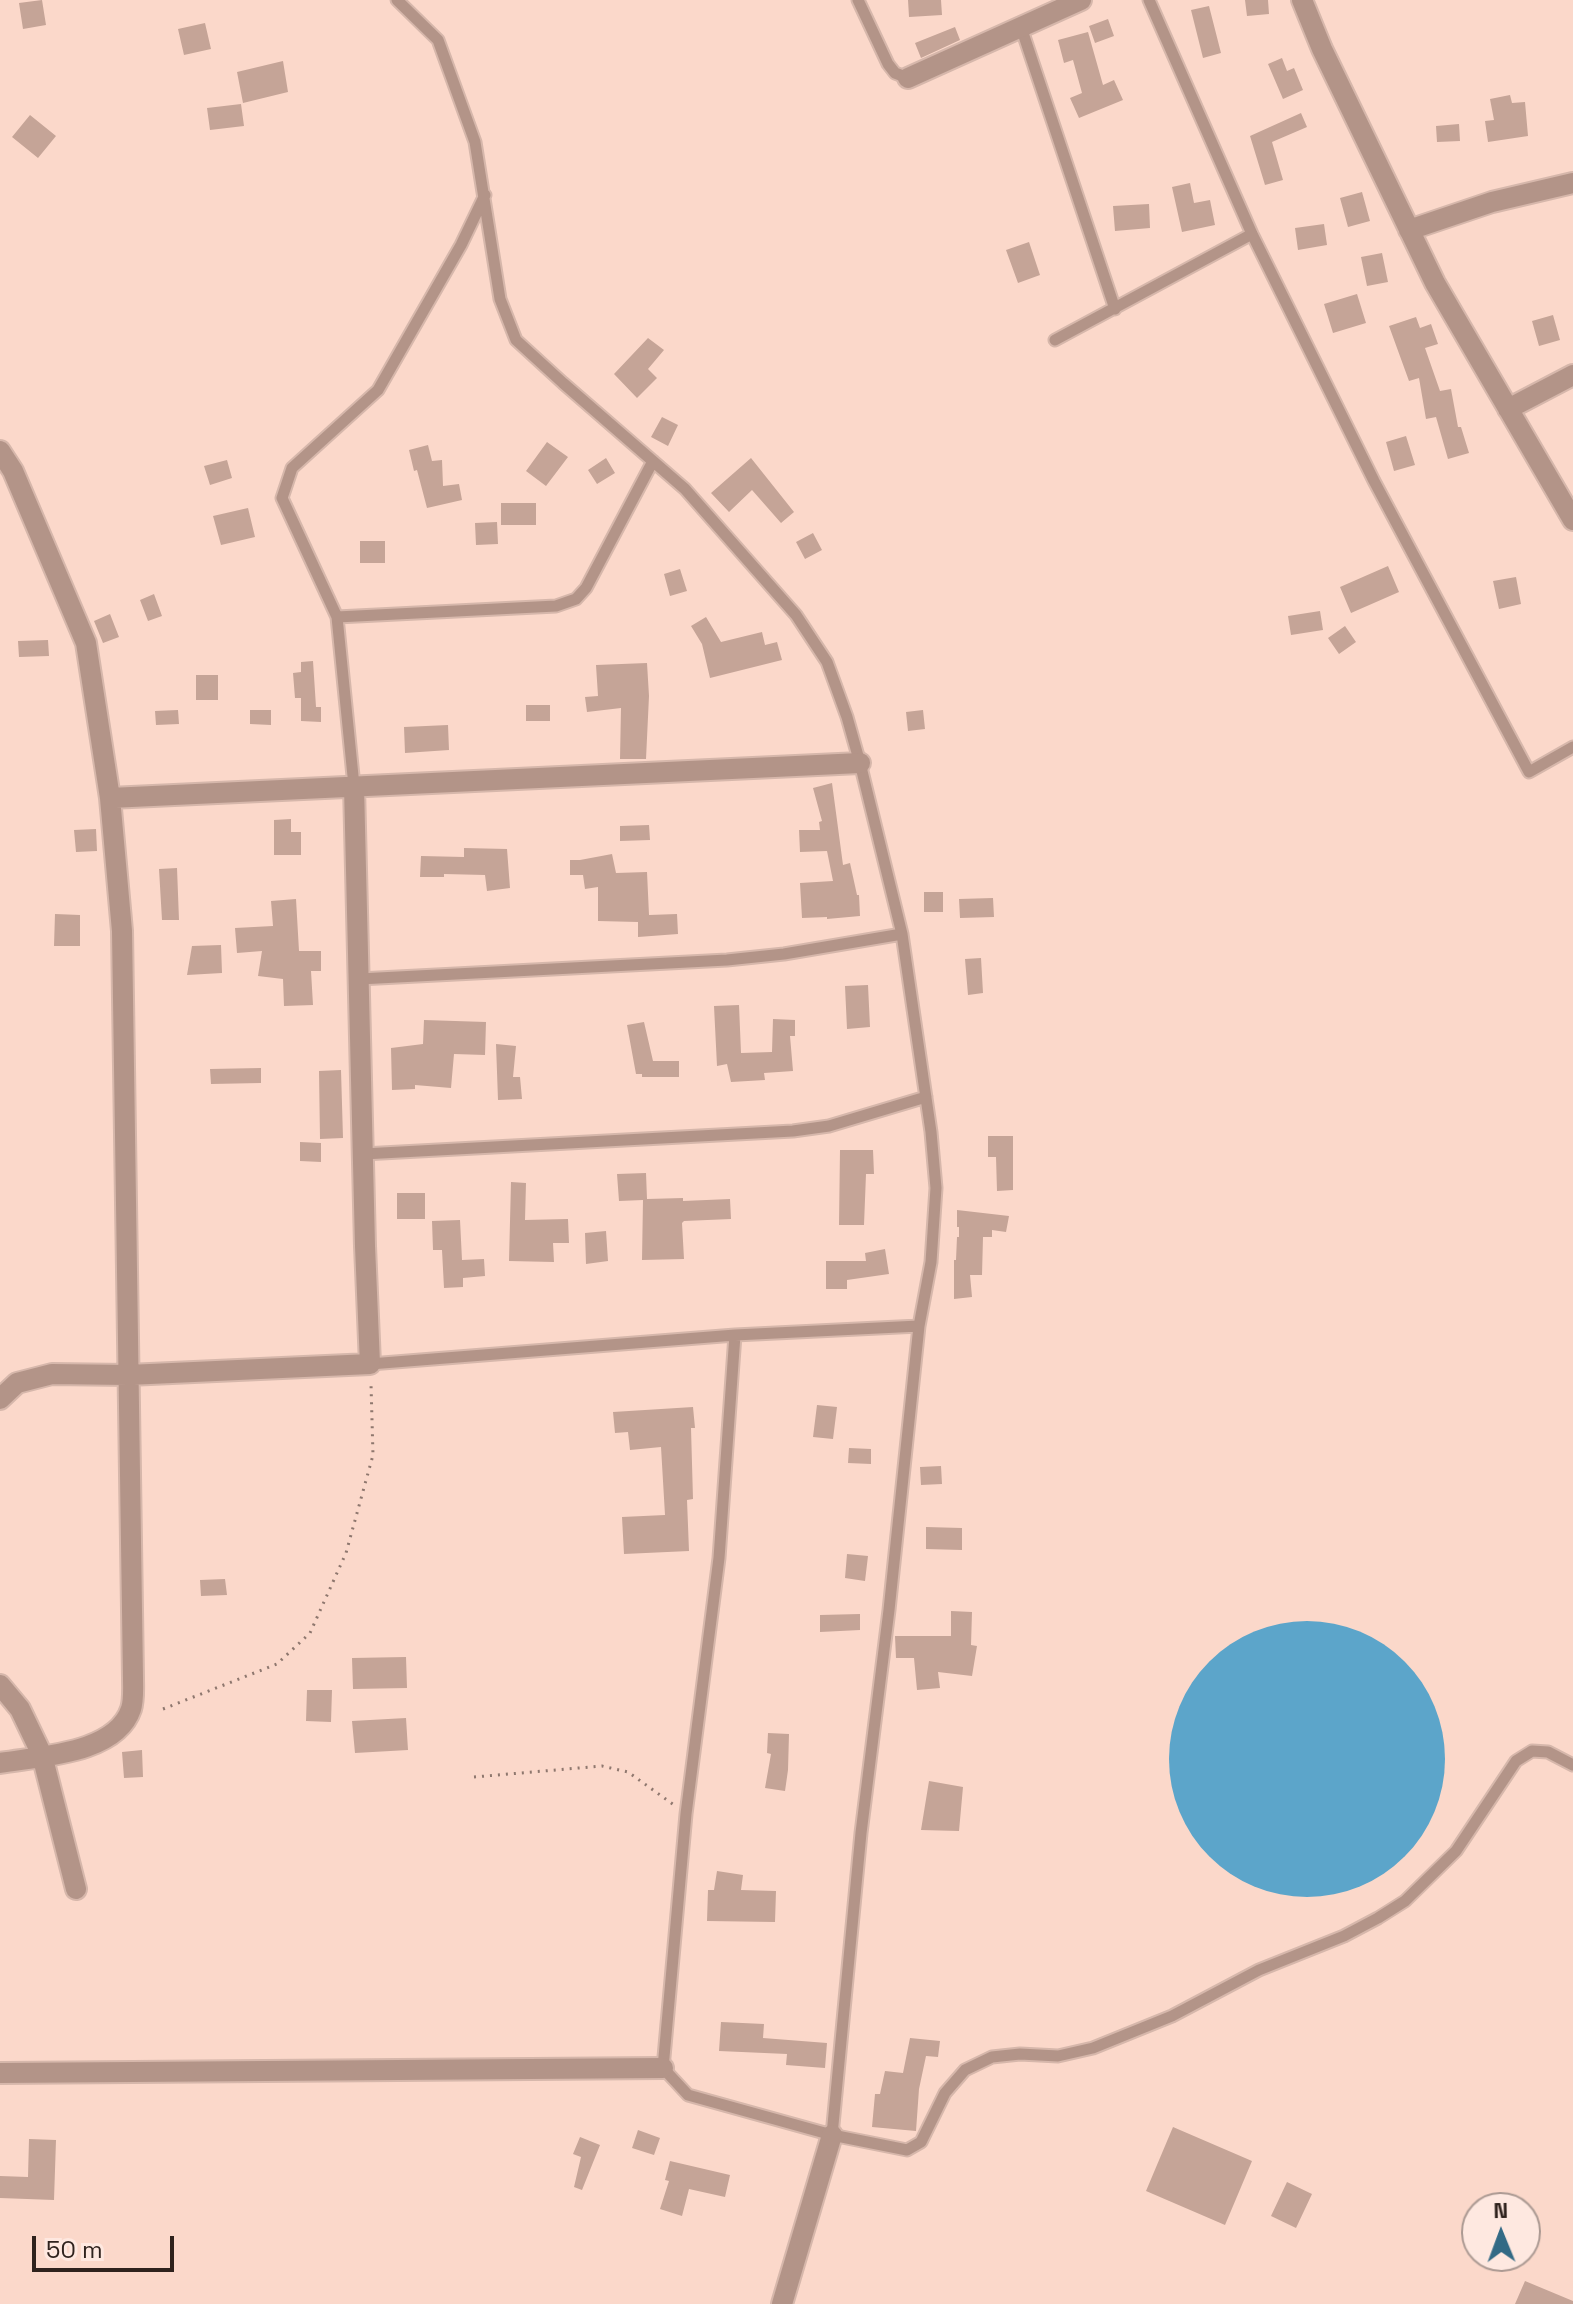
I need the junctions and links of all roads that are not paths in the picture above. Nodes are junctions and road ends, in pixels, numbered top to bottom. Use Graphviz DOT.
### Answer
graph roads {
  1 [pos="397,0"];
  2 [pos="858,0"];
  3 [pos="1081,0"];
  4 [pos="1149,0"];
  5 [pos="1302,0"];
  6 [pos="1021,27"];
  7 [pos="908,78"];
  8 [pos="1573,183"];
  9 [pos="485,194"];
  10 [pos="1409,230"];
  11 [pos="1252,234"];
  12 [pos="1115,309"];
  13 [pos="1055,340"];
  14 [pos="1573,375"];
  15 [pos="1508,409"];
  16 [pos="0,451"];
  17 [pos="653,461"];
  18 [pos="1573,520"];
  19 [pos="337,617"];
  20 [pos="1573,747"];
  21 [pos="860,763"];
  22 [pos="354,786"];
  23 [pos="110,798"];
  24 [pos="902,934"];
  25 [pos="359,979"];
  26 [pos="926,1097"];
  27 [pos="363,1154"];
  28 [pos="919,1326"];
  29 [pos="735,1335"];
  30 [pos="370,1364"];
  31 [pos="128,1375"];
  32 [pos="0,1399"];
  33 [pos="0,1685"];
  34 [pos="42,1755"];
  35 [pos="0,1763"];
  36 [pos="1573,1765"];
  37 [pos="76,1889"];
  38 [pos="663,2068"];
  39 [pos="0,2073"];
  40 [pos="832,2135"];
  41 [pos="782,2304"];
  1 -- 9 [label="lane"];
  2 -- 7 [label="lane"];
  3 -- 6 [label="street"];
  4 -- 11 [label="lane"];
  5 -- 10 [label="street"];
  6 -- 7 [label="street"];
  6 -- 12 [label="lane"];
  8 -- 10 [label="street"];
  9 -- 17 [label="lane"];
  9 -- 19 [label="lane"];
  10 -- 15 [label="street"];
  11 -- 12 [label="lane"];
  11 -- 20 [label="lane"];
  12 -- 13 [label="lane"];
  14 -- 15 [label="street"];
  15 -- 18 [label="street"];
  16 -- 23 [label="street"];
  17 -- 19 [label="lane"];
  17 -- 21 [label="lane"];
  19 -- 22 [label="lane"];
  21 -- 22 [label="street"];
  21 -- 24 [label="lane"];
  22 -- 23 [label="street"];
  22 -- 25 [label="street"];
  23 -- 31 [label="street"];
  24 -- 25 [label="lane"];
  24 -- 26 [label="lane"];
  25 -- 27 [label="street"];
  26 -- 27 [label="lane"];
  26 -- 28 [label="lane"];
  27 -- 30 [label="street"];
  28 -- 29 [label="lane"];
  28 -- 40 [label="lane"];
  29 -- 30 [label="lane"];
  29 -- 38 [label="lane"];
  30 -- 31 [label="street"];
  31 -- 32 [label="street"];
  31 -- 34 [label="street"];
  33 -- 34 [label="street"];
  34 -- 35 [label="street"];
  34 -- 37 [label="street"];
  36 -- 40 [label="lane"];
  38 -- 39 [label="street"];
  38 -- 40 [label="lane"];
  40 -- 41 [label="street"];
}
